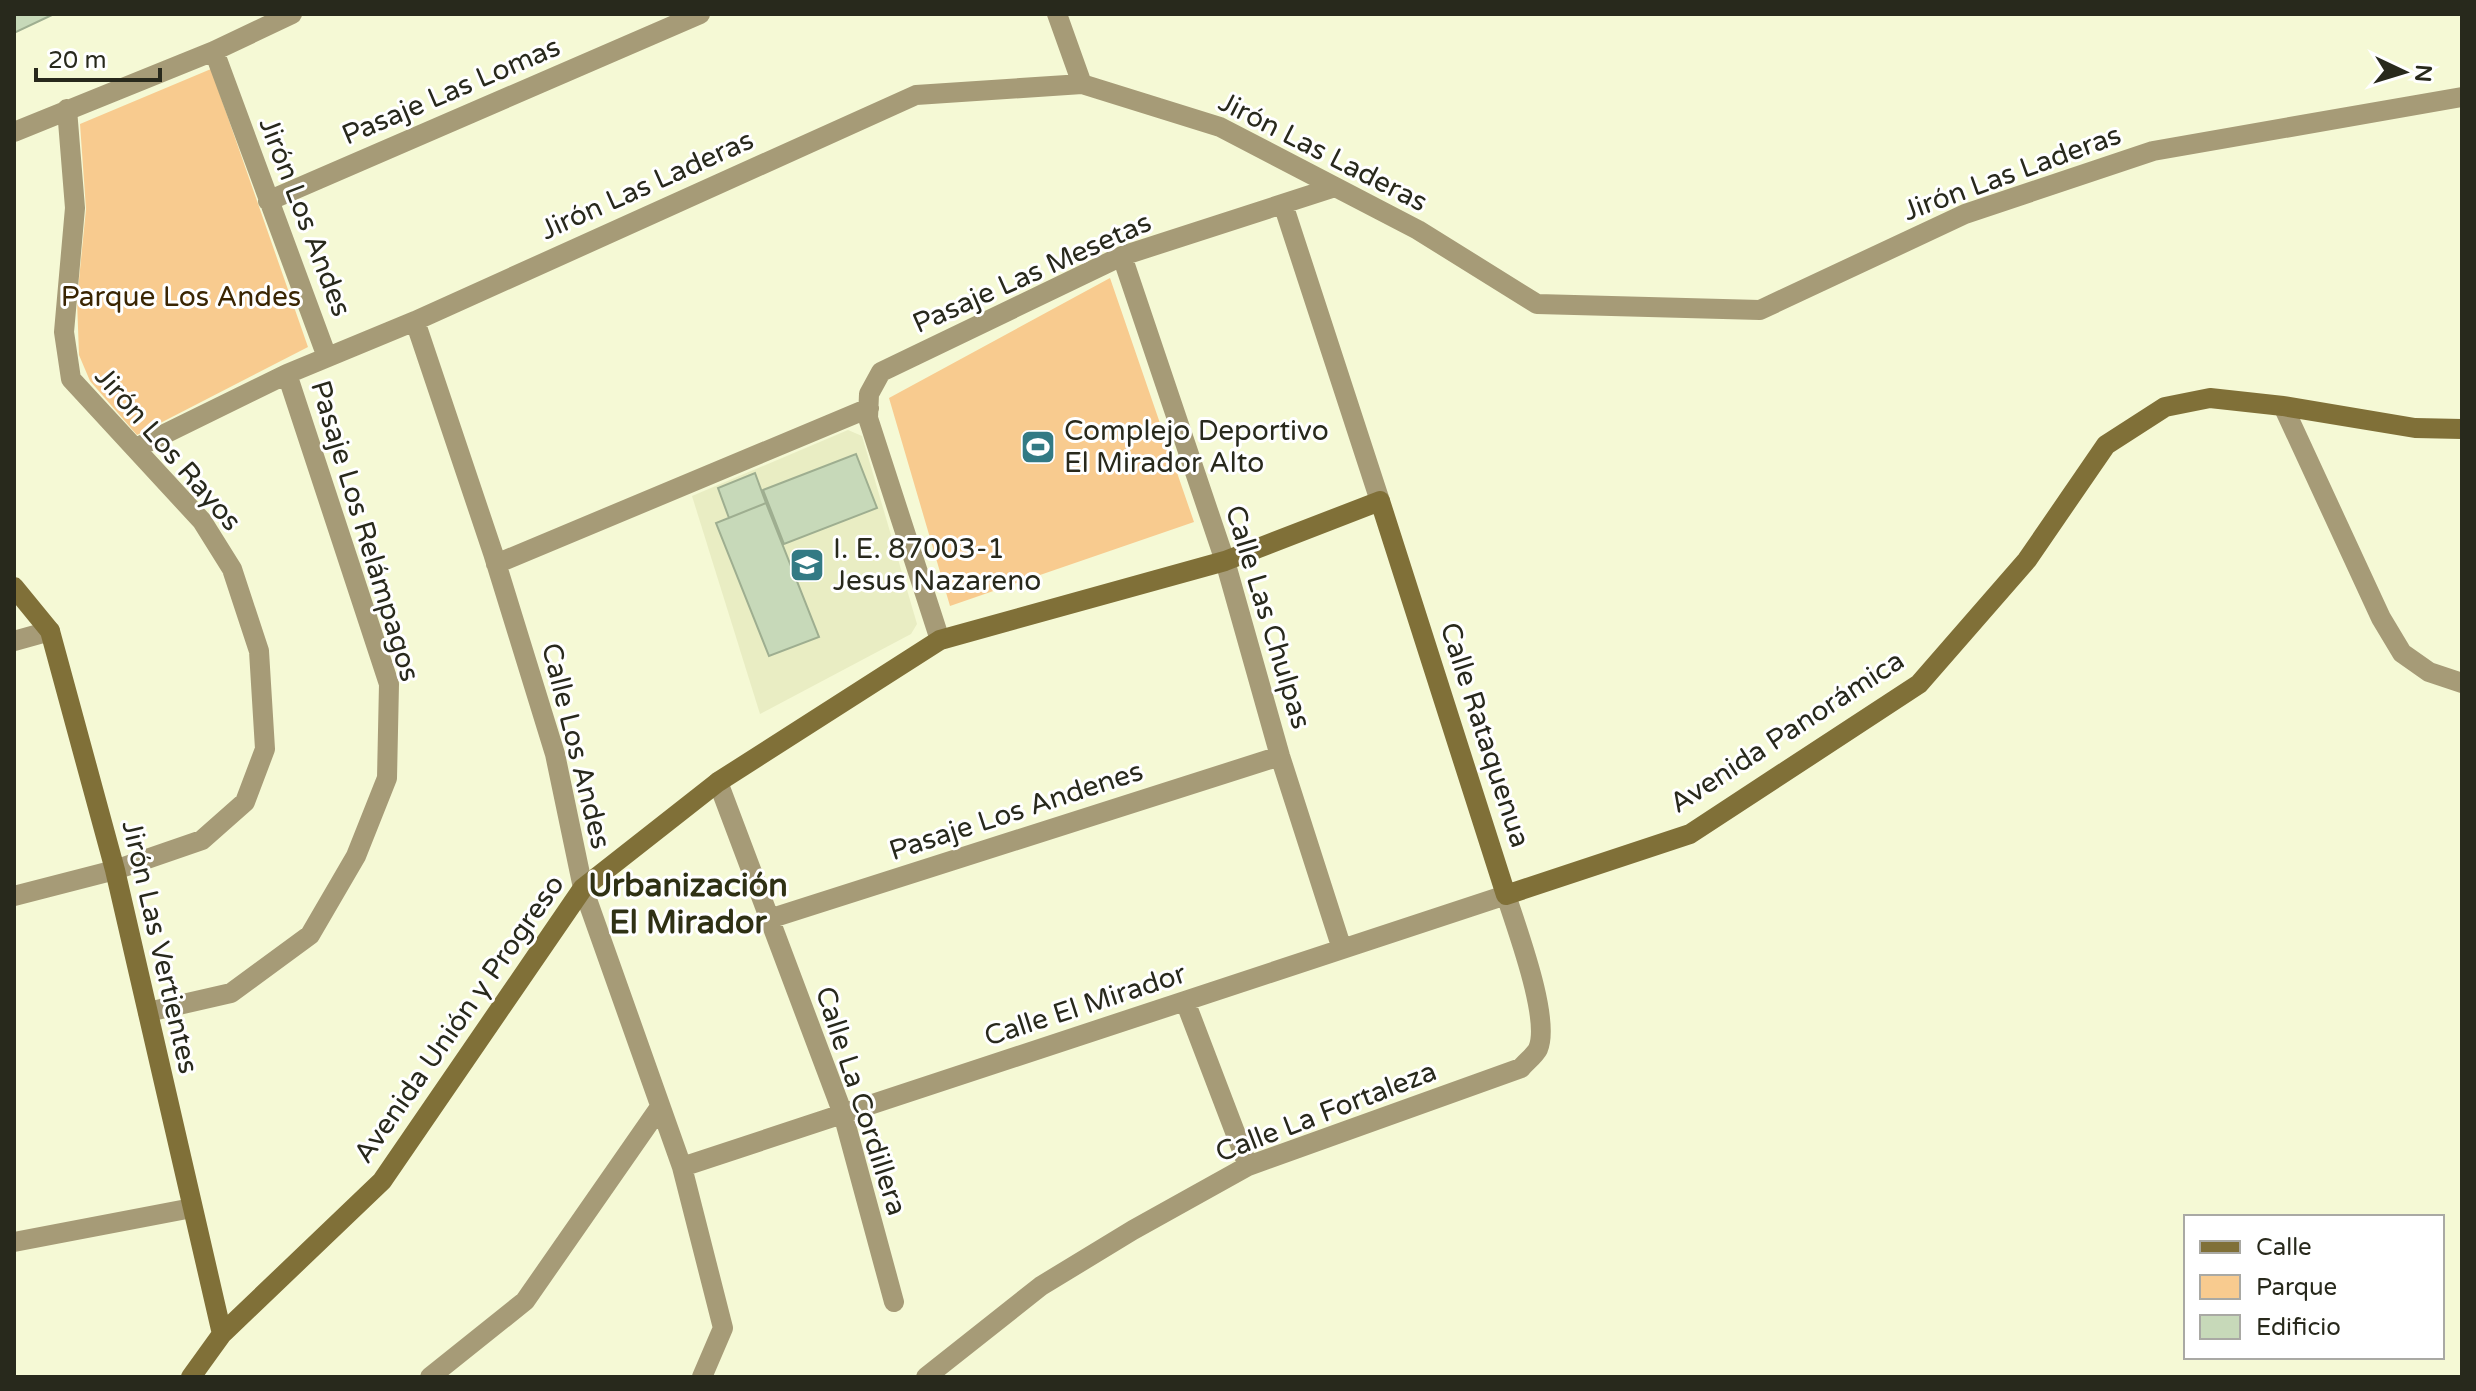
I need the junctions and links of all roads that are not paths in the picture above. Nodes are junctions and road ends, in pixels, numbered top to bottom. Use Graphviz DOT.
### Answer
graph roads {
  1 [pos="292,14"];
  2 [pos="700,14"];
  3 [pos="1057,14"];
  4 [pos="254,23"];
  5 [pos="214,51"];
  6 [pos="1082,84"];
  7 [pos="2462,97"];
  8 [pos="67,109"];
  9 [pos="14,132"];
  10 [pos="1335,187"];
  11 [pos="268,201"];
  12 [pos="1283,204"];
  13 [pos="1122,256"];
  14 [pos="415,321"];
  15 [pos="327,357"];
  16 [pos="287,374"];
  17 [pos="2283,406"];
  18 [pos="869,408"];
  19 [pos="2462,429"];
  20 [pos="136,448"];
  21 [pos="1380,501"];
  22 [pos="1225,561"];
  23 [pos="496,564"];
  24 [pos="14,587"];
  25 [pos="50,631"];
  26 [pos="940,640"];
  27 [pos="14,641"];
  28 [pos="2462,683"];
  29 [pos="1280,756"];
  30 [pos="718,782"];
  31 [pos="115,870"];
  32 [pos="583,888"];
  33 [pos="1506,895"];
  34 [pos="14,896"];
  35 [pos="769,919"];
  36 [pos="1342,949"];
  37 [pos="1534,987"];
  38 [pos="1185,1001"];
  39 [pos="148,1012"];
  40 [pos="660,1107"];
  41 [pos="843,1114"];
  42 [pos="1248,1166"];
  43 [pos="682,1167"];
  44 [pos="192,1208"];
  45 [pos="14,1242"];
  46 [pos="894,1302"];
  47 [pos="222,1334"];
  48 [pos="710,1374"];
  49 [pos="191,1377"];
  50 [pos="430,1377"];
  51 [pos="926,1377"];
  1 -- 4 [label="street"];
  2 -- 11 [label="street, Pasaje Las Lomas"];
  3 -- 6 [label="street"];
  4 -- 5 [label="street"];
  5 -- 8 [label="street"];
  5 -- 11 [label="street, Jirón Los Andes"];
  6 -- 10 [label="street, Jirón Las Laderas"];
  6 -- 14 [label="street, Jirón Las Laderas"];
  7 -- 10 [label="street, Jirón Las Laderas"];
  8 -- 9 [label="street"];
  8 -- 20 [label="street, Jirón Los Rayos"];
  10 -- 12 [label="street, Pasaje Las Mesetas"];
  11 -- 15 [label="street, Jirón Los Andes"];
  12 -- 13 [label="street, Pasaje Las Mesetas"];
  12 -- 21 [label="street"];
  13 -- 18 [label="street, Pasaje Las Mesetas"];
  13 -- 22 [label="street, Calle Las Chulpas"];
  14 -- 15 [label="street, Jirón Las Laderas"];
  14 -- 23 [label="street, Calle Los Andes"];
  15 -- 16 [label="street, Jirón Las Laderas"];
  16 -- 20 [label="street, Jirón Las Laderas"];
  16 -- 39 [label="street, Pasaje Los Relámpagos"];
  17 -- 19 [label="main road, Avenida Panorámica"];
  17 -- 28 [label="street"];
  17 -- 33 [label="main road, Avenida Panorámica"];
  18 -- 23 [label="street"];
  18 -- 26 [label="street, Pasaje Las Mesetas"];
  20 -- 31 [label="street, Jirón Los Rayos"];
  21 -- 22 [label="main road, Avenida Unión y Progreso"];
  21 -- 33 [label="main road, Calle Rataquenua"];
  22 -- 26 [label="main road, Avenida Unión y Progreso"];
  22 -- 29 [label="street, Calle Las Chulpas"];
  23 -- 32 [label="street, Calle Los Andes"];
  24 -- 25 [label="main road, Jirón Las Vertientes"];
  25 -- 27 [label="street"];
  25 -- 31 [label="main road, Jirón Las Vertientes"];
  26 -- 30 [label="main road, Avenida Unión y Progreso"];
  29 -- 35 [label="street, Pasaje Los Andenes"];
  29 -- 36 [label="street, Calle Las Chulpas"];
  30 -- 32 [label="main road, Avenida Unión y Progreso"];
  30 -- 35 [label="street, Calle La Cordillera"];
  31 -- 34 [label="street, Jirón Los Rayos"];
  31 -- 39 [label="main road, Jirón Las Vertientes"];
  32 -- 40 [label="street, Calle Los Andes"];
  32 -- 47 [label="main road, Avenida Unión y Progreso"];
  33 -- 36 [label="street, Calle El Mirador"];
  33 -- 37 [label="street, Calle Rataquenua"];
  35 -- 41 [label="street, Calle La Cordillera"];
  36 -- 38 [label="street, Calle El Mirador"];
  37 -- 42 [label="street, Calle La Fortaleza"];
  38 -- 41 [label="street, Calle El Mirador"];
  38 -- 42 [label="street"];
  39 -- 44 [label="main road, Jirón Las Vertientes"];
  40 -- 43 [label="street, Calle Los Andes"];
  40 -- 50 [label="street"];
  41 -- 43 [label="street, Calle El Mirador"];
  41 -- 46 [label="street, Calle La Cordillera"];
  42 -- 51 [label="street, Calle La Fortaleza"];
  43 -- 48 [label="street, Calle Los Andes"];
  44 -- 45 [label="street"];
  44 -- 47 [label="main road, Jirón Las Vertientes"];
  47 -- 49 [label="main road, Avenida Unión y Progreso"];
}
